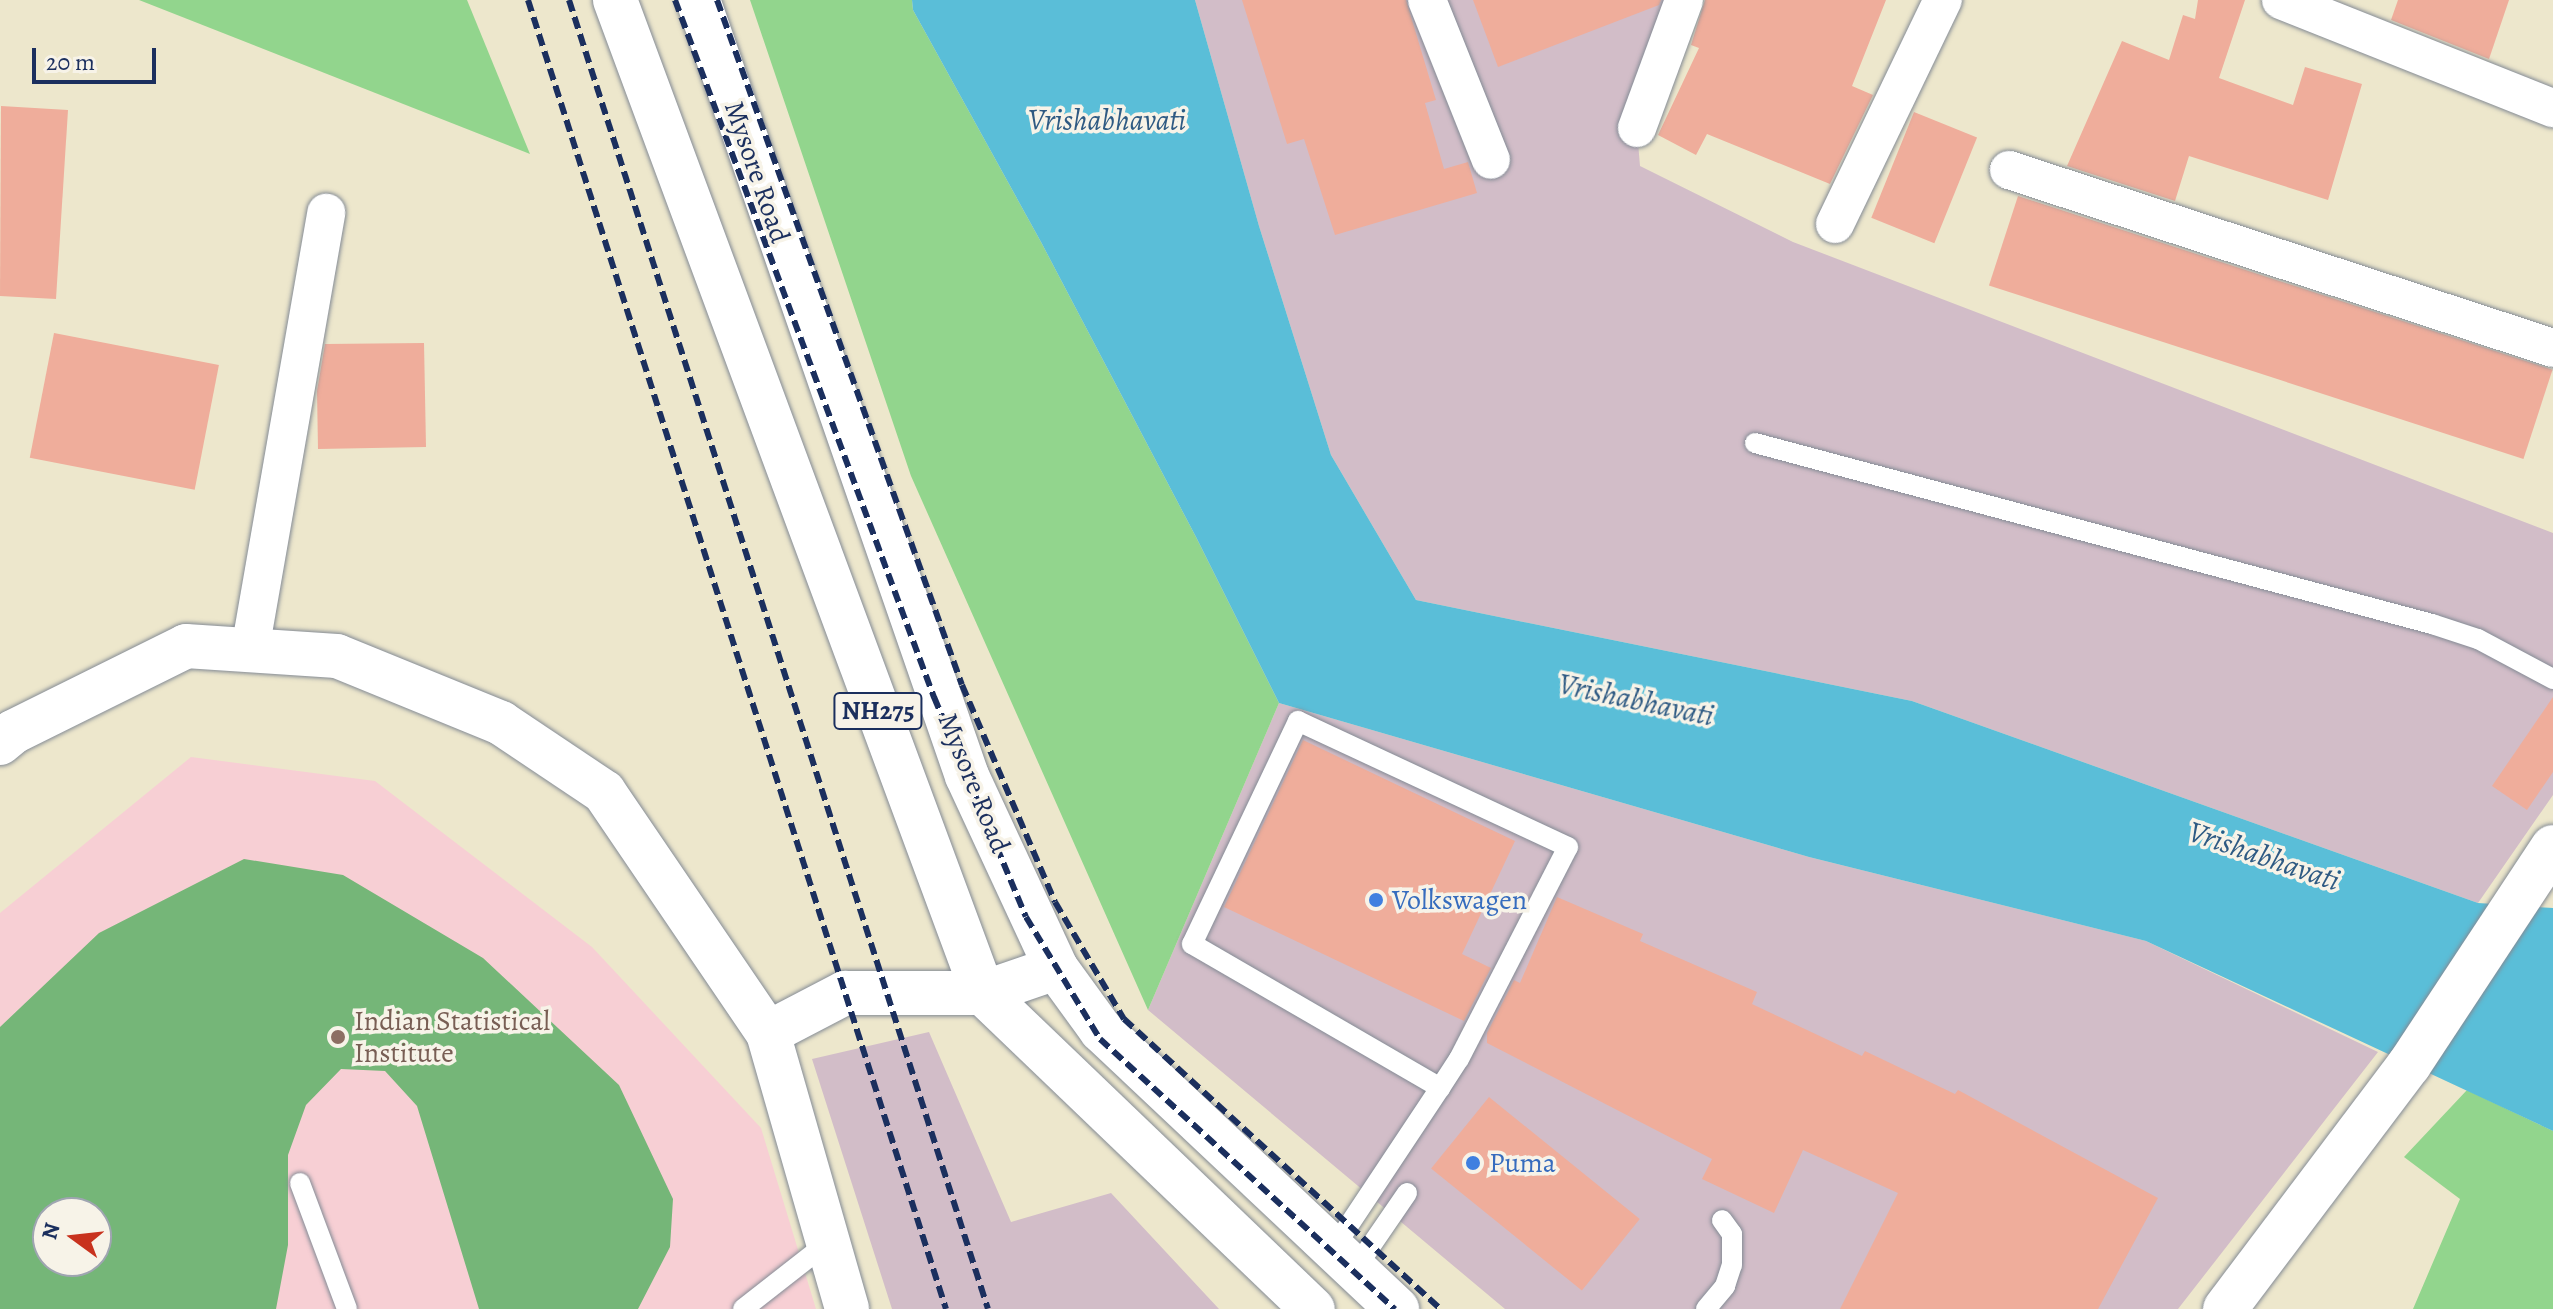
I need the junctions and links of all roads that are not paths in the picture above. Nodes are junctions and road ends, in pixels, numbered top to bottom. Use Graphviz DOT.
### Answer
graph roads {
  1 [pos="615,0"];
  2 [pos="698,0"];
  3 [pos="1427,0"];
  4 [pos="1684,0"];
  5 [pos="1943,0"];
  6 [pos="2281,0"];
  7 [pos="2553,108"];
  8 [pos="1637,128"];
  9 [pos="1491,160"];
  10 [pos="2009,170"];
  11 [pos="326,213"];
  12 [pos="1835,224"];
  13 [pos="2553,348"];
  14 [pos="1755,443"];
  15 [pos="250,650"];
  16 [pos="2553,679"];
  17 [pos="0,743"];
  18 [pos="2553,847"];
  19 [pos="1056,968"];
  20 [pos="983,993"];
  21 [pos="768,1033"];
  22 [pos="1440,1088"];
  23 [pos="300,1183"];
  24 [pos="1407,1193"];
  25 [pos="1722,1220"];
  26 [pos="826,1244"];
  27 [pos="1344,1259"];
  28 [pos="347,1309"];
  29 [pos="743,1309"];
  30 [pos="847,1309"];
  31 [pos="1313,1309"];
  32 [pos="1397,1309"];
  33 [pos="1706,1309"];
  34 [pos="2225,1309"];
  1 -- 20 [label="main road, NH275"];
  2 -- 19 [label="main road, Mysore Road / NH275"];
  3 -- 9 [label="street"];
  4 -- 8 [label="street"];
  5 -- 12 [label="street"];
  6 -- 7 [label="street"];
  10 -- 13 [label="street"];
  11 -- 15 [label="street"];
  14 -- 16 [label="lane"];
  15 -- 17 [label="main road"];
  15 -- 21 [label="main road"];
  18 -- 34 [label="main road"];
  19 -- 20 [label="main road"];
  19 -- 27 [label="main road, Mysore Road / NH275"];
  20 -- 21 [label="main road"];
  20 -- 31 [label="main road, NH275"];
  21 -- 26 [label="main road"];
  22 -- 22 [label="lane"];
  22 -- 27 [label="lane"];
  23 -- 28 [label="lane"];
  24 -- 27 [label="lane"];
  25 -- 33 [label="lane"];
  26 -- 29 [label="lane"];
  26 -- 30 [label="main road"];
  27 -- 32 [label="main road, Mysore Road / NH275"];
}
